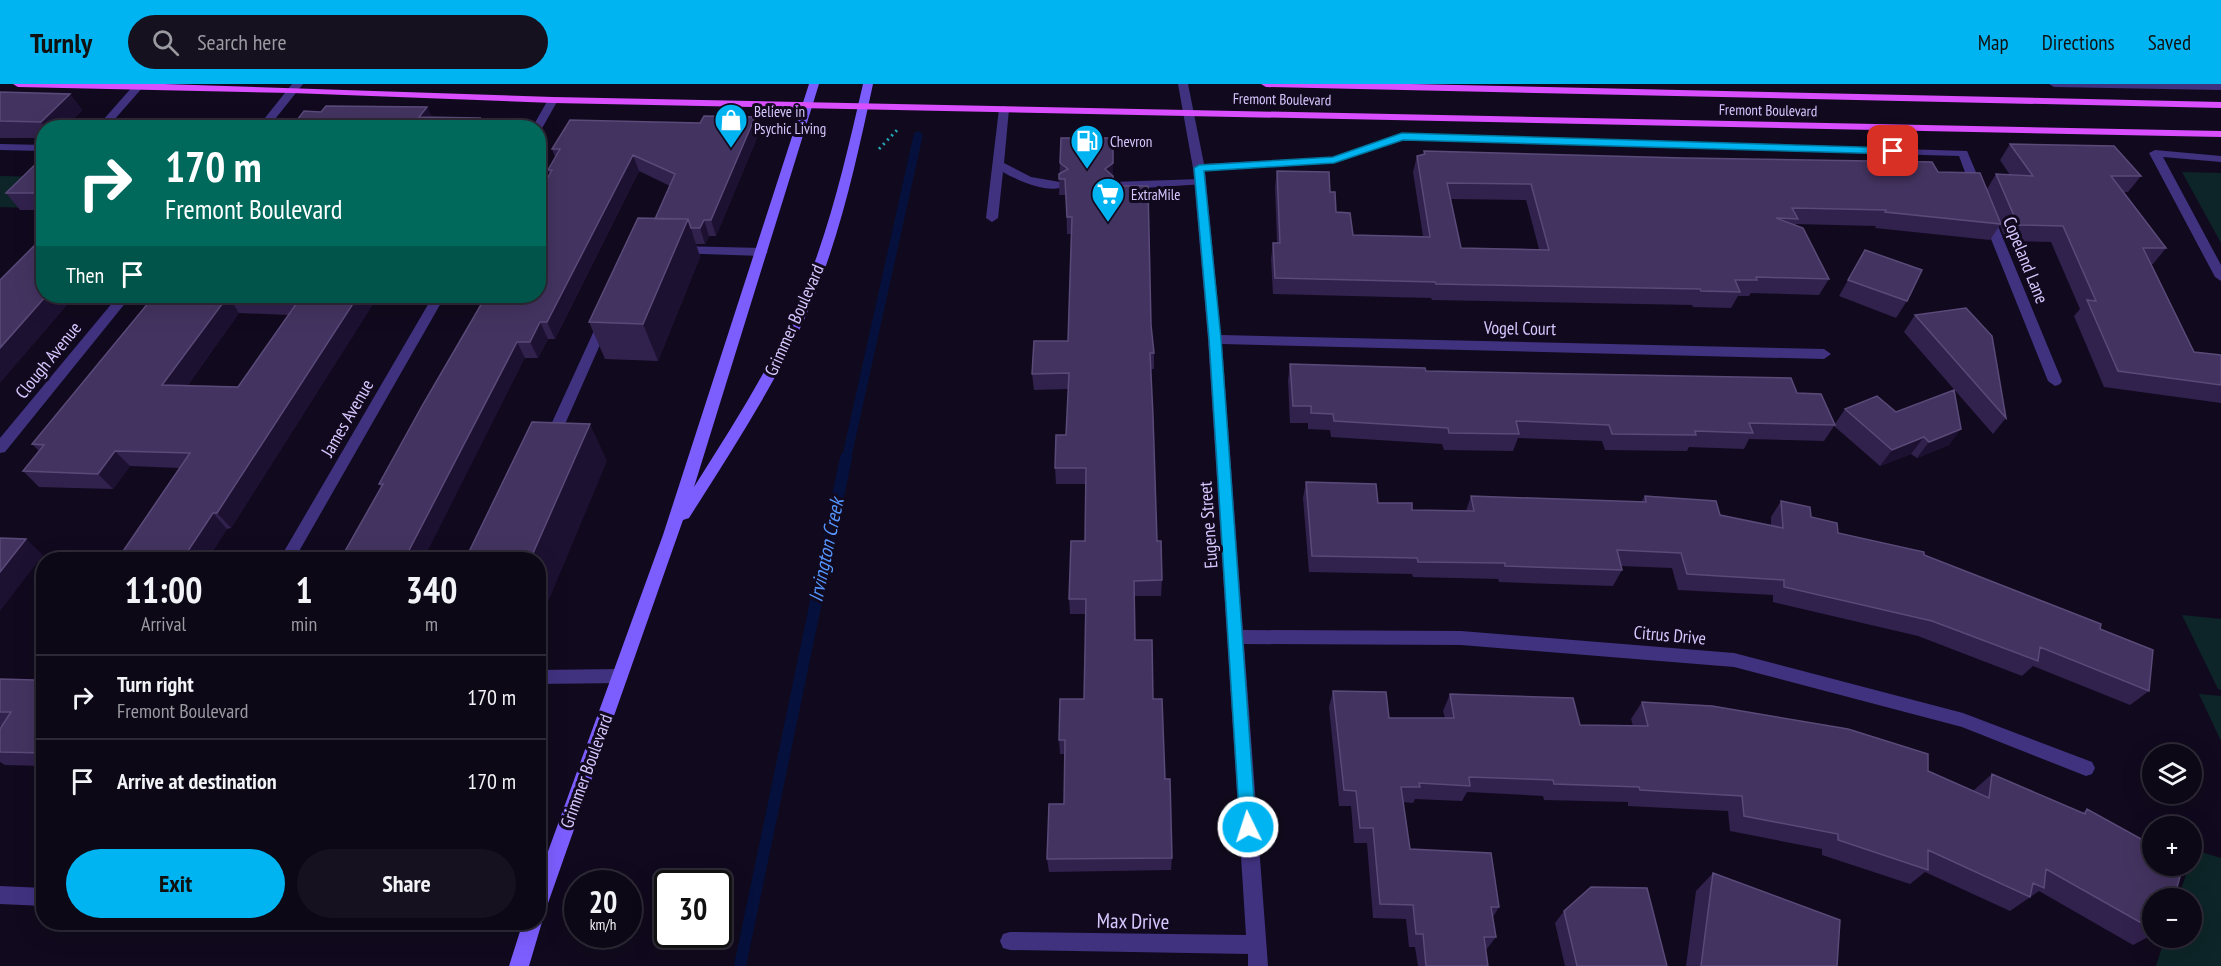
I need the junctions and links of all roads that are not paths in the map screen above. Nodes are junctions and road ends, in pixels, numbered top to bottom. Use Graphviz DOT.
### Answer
graph roads {
  1 [pos="18,84"];
  2 [pos="814,84"];
  3 [pos="868,84"];
  4 [pos="1183,84"];
  5 [pos="1266,84"];
  6 [pos="2054,84"];
  7 [pos="138,87"];
  8 [pos="295,87"];
  9 [pos="2221,87"];
  10 [pos="553,100"];
  11 [pos="807,105"];
  12 [pos="2221,105"];
  13 [pos="863,107"];
  14 [pos="1004,109"];
  15 [pos="1187,112"];
  16 [pos="108,120"];
  17 [pos="268,120"];
  18 [pos="542,120"];
  19 [pos="2221,134"];
  20 [pos="0,147"];
  21 [pos="36,148"];
  22 [pos="2221,159"];
  23 [pos="998,164"];
  24 [pos="1199,175"];
  25 [pos="1060,185"];
  26 [pos="1113,186"];
  27 [pos="992,218"];
  28 [pos="663,249"];
  29 [pos="762,252"];
  30 [pos="2221,277"];
  31 [pos="118,303"];
  32 [pos="436,303"];
  33 [pos="611,306"];
  34 [pos="1215,339"];
  35 [pos="1824,354"];
  36 [pos="2055,381"];
  37 [pos="0,448"];
  38 [pos="544,454"];
  39 [pos="671,535"];
  40 [pos="291,552"];
  41 [pos="1235,638"];
  42 [pos="620,676"];
  43 [pos="546,677"];
  44 [pos="2086,768"];
  45 [pos="546,884"];
  46 [pos="0,895"];
  47 [pos="36,897"];
  48 [pos="530,930"];
  49 [pos="1010,941"];
  50 [pos="1256,945"];
  51 [pos="519,966"];
  52 [pos="1258,966"];
  1 -- 7 [label="main road, Fremont Boulevard"];
  2 -- 11 [label="street, Grimmer Boulevard"];
  3 -- 13 [label="street, Grimmer Boulevard"];
  4 -- 15 [label="street, Eugene Street"];
  5 -- 12 [label="main road, Fremont Boulevard"];
  6 -- 9 [label="street"];
  7 -- 8 [label="main road, Fremont Boulevard"];
  7 -- 16 [label="street"];
  8 -- 10 [label="main road, Fremont Boulevard"];
  8 -- 17 [label="street"];
  10 -- 11 [label="main road, Fremont Boulevard"];
  10 -- 18 [label="street"];
  11 -- 13 [label="main road, Fremont Boulevard"];
  11 -- 29 [label="street, Grimmer Boulevard"];
  13 -- 14 [label="main road, Fremont Boulevard"];
  13 -- 39 [label="street, Grimmer Boulevard"];
  14 -- 15 [label="main road, Fremont Boulevard"];
  14 -- 23 [label="street"];
  15 -- 19 [label="main road, Fremont Boulevard"];
  15 -- 24 [label="street, Eugene Street"];
  20 -- 21 [label="street"];
  22 -- 30 [label="street"];
  23 -- 25 [label="street"];
  23 -- 27 [label="street"];
  24 -- 26 [label="street"];
  24 -- 34 [label="street, Eugene Street"];
  24 -- 36 [label="street, Copeland Lane"];
  28 -- 29 [label="street"];
  29 -- 39 [label="street, Grimmer Boulevard"];
  31 -- 37 [label="street, Clough Avenue"];
  32 -- 40 [label="street, James Avenue"];
  33 -- 38 [label="street"];
  34 -- 35 [label="street, Vogel Court"];
  34 -- 41 [label="street, Eugene Street"];
  39 -- 42 [label="street, Grimmer Boulevard"];
  41 -- 44 [label="street, Citrus Drive"];
  41 -- 50 [label="street, Eugene Street"];
  42 -- 43 [label="street"];
  42 -- 45 [label="street, Grimmer Boulevard"];
  46 -- 47 [label="street"];
  48 -- 51 [label="street"];
  49 -- 50 [label="street, Max Drive"];
  50 -- 52 [label="street, Eugene Street"];
}
